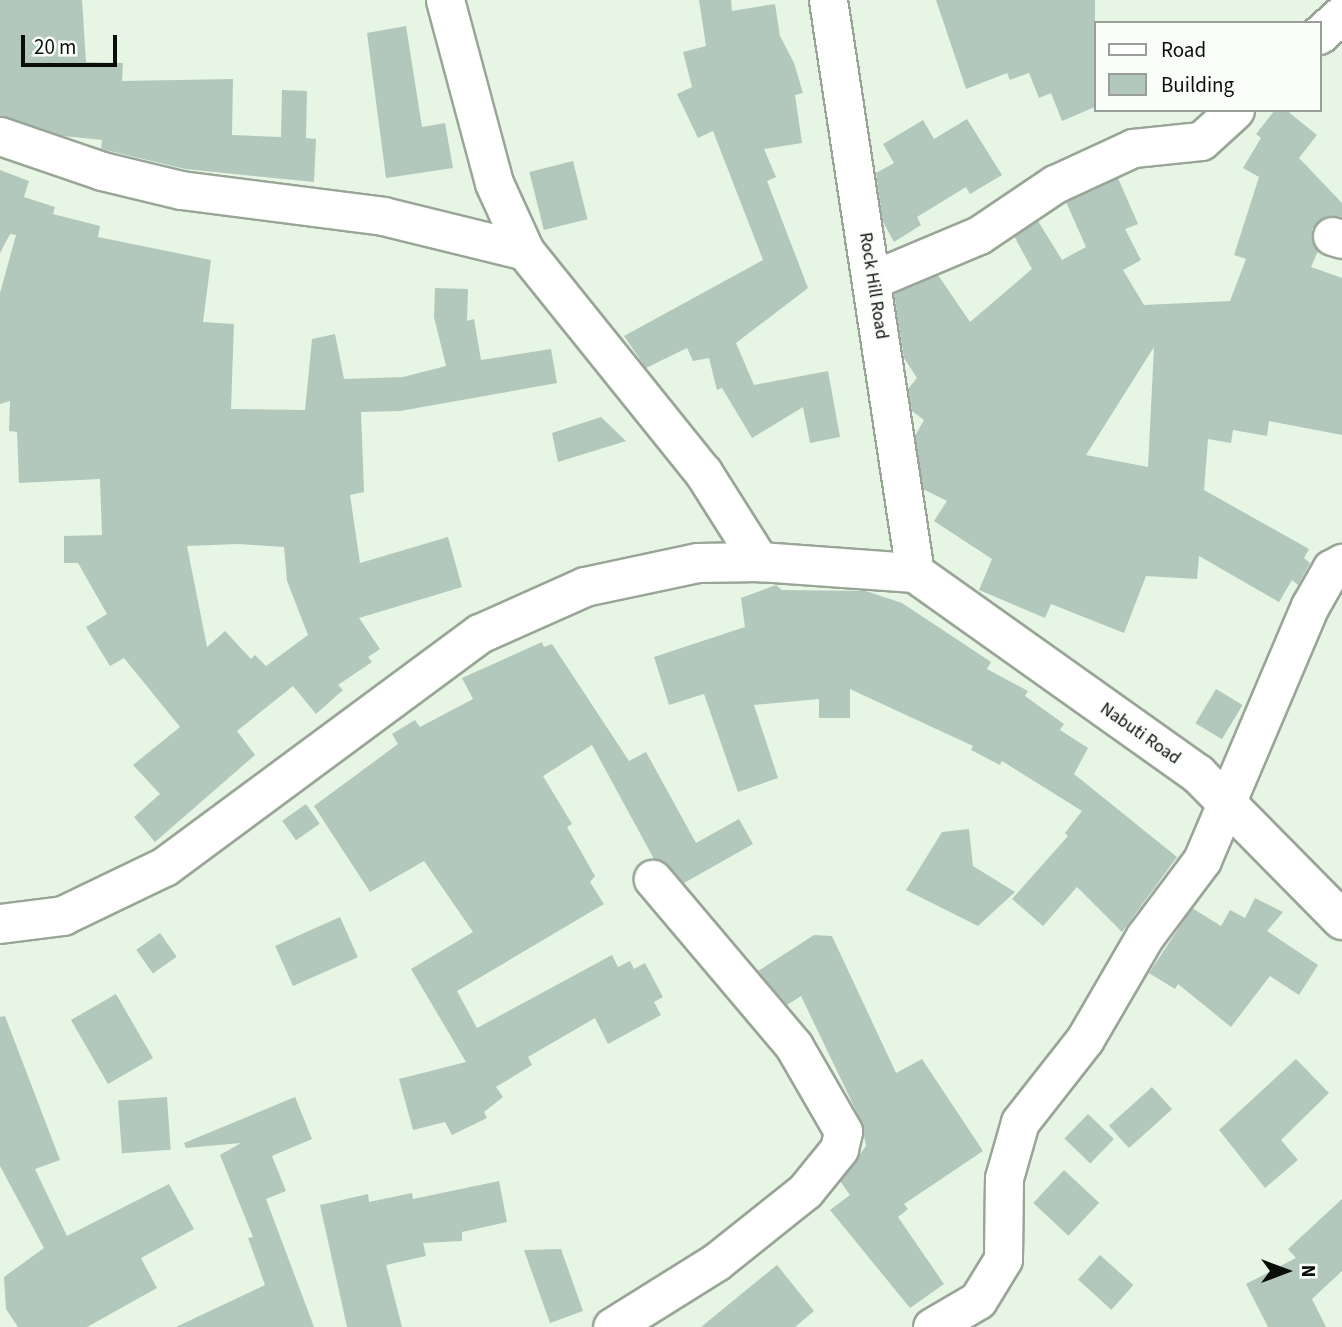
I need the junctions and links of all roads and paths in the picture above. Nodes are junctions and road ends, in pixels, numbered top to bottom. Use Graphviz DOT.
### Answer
graph roads {
  1 [pos="445,0"];
  2 [pos="828,0"];
  3 [pos="1342,14"];
  4 [pos="1321,32"];
  5 [pos="1233,112"];
  6 [pos="0,136"];
  7 [pos="525,251"];
  8 [pos="872,280"];
  9 [pos="760,562"];
  10 [pos="1342,564"];
  11 [pos="915,573"];
  12 [pos="1227,803"];
  13 [pos="653,879"];
  14 [pos="1342,920"];
  15 [pos="0,924"];
  16 [pos="612,1327"];
  17 [pos="932,1327"];
  1 -- 7 [label="street"];
  2 -- 8 [label="street, Rock Hill Road"];
  3 -- 4 [label="street"];
  5 -- 8 [label="street"];
  6 -- 7 [label="street"];
  7 -- 9 [label="street"];
  8 -- 11 [label="street, Rock Hill Road"];
  9 -- 11 [label="street"];
  9 -- 15 [label="street"];
  10 -- 12 [label="street"];
  11 -- 12 [label="street, Nabuti Road"];
  12 -- 14 [label="street, Nabuti Road"];
  12 -- 17 [label="street"];
  13 -- 16 [label="street"];
}
